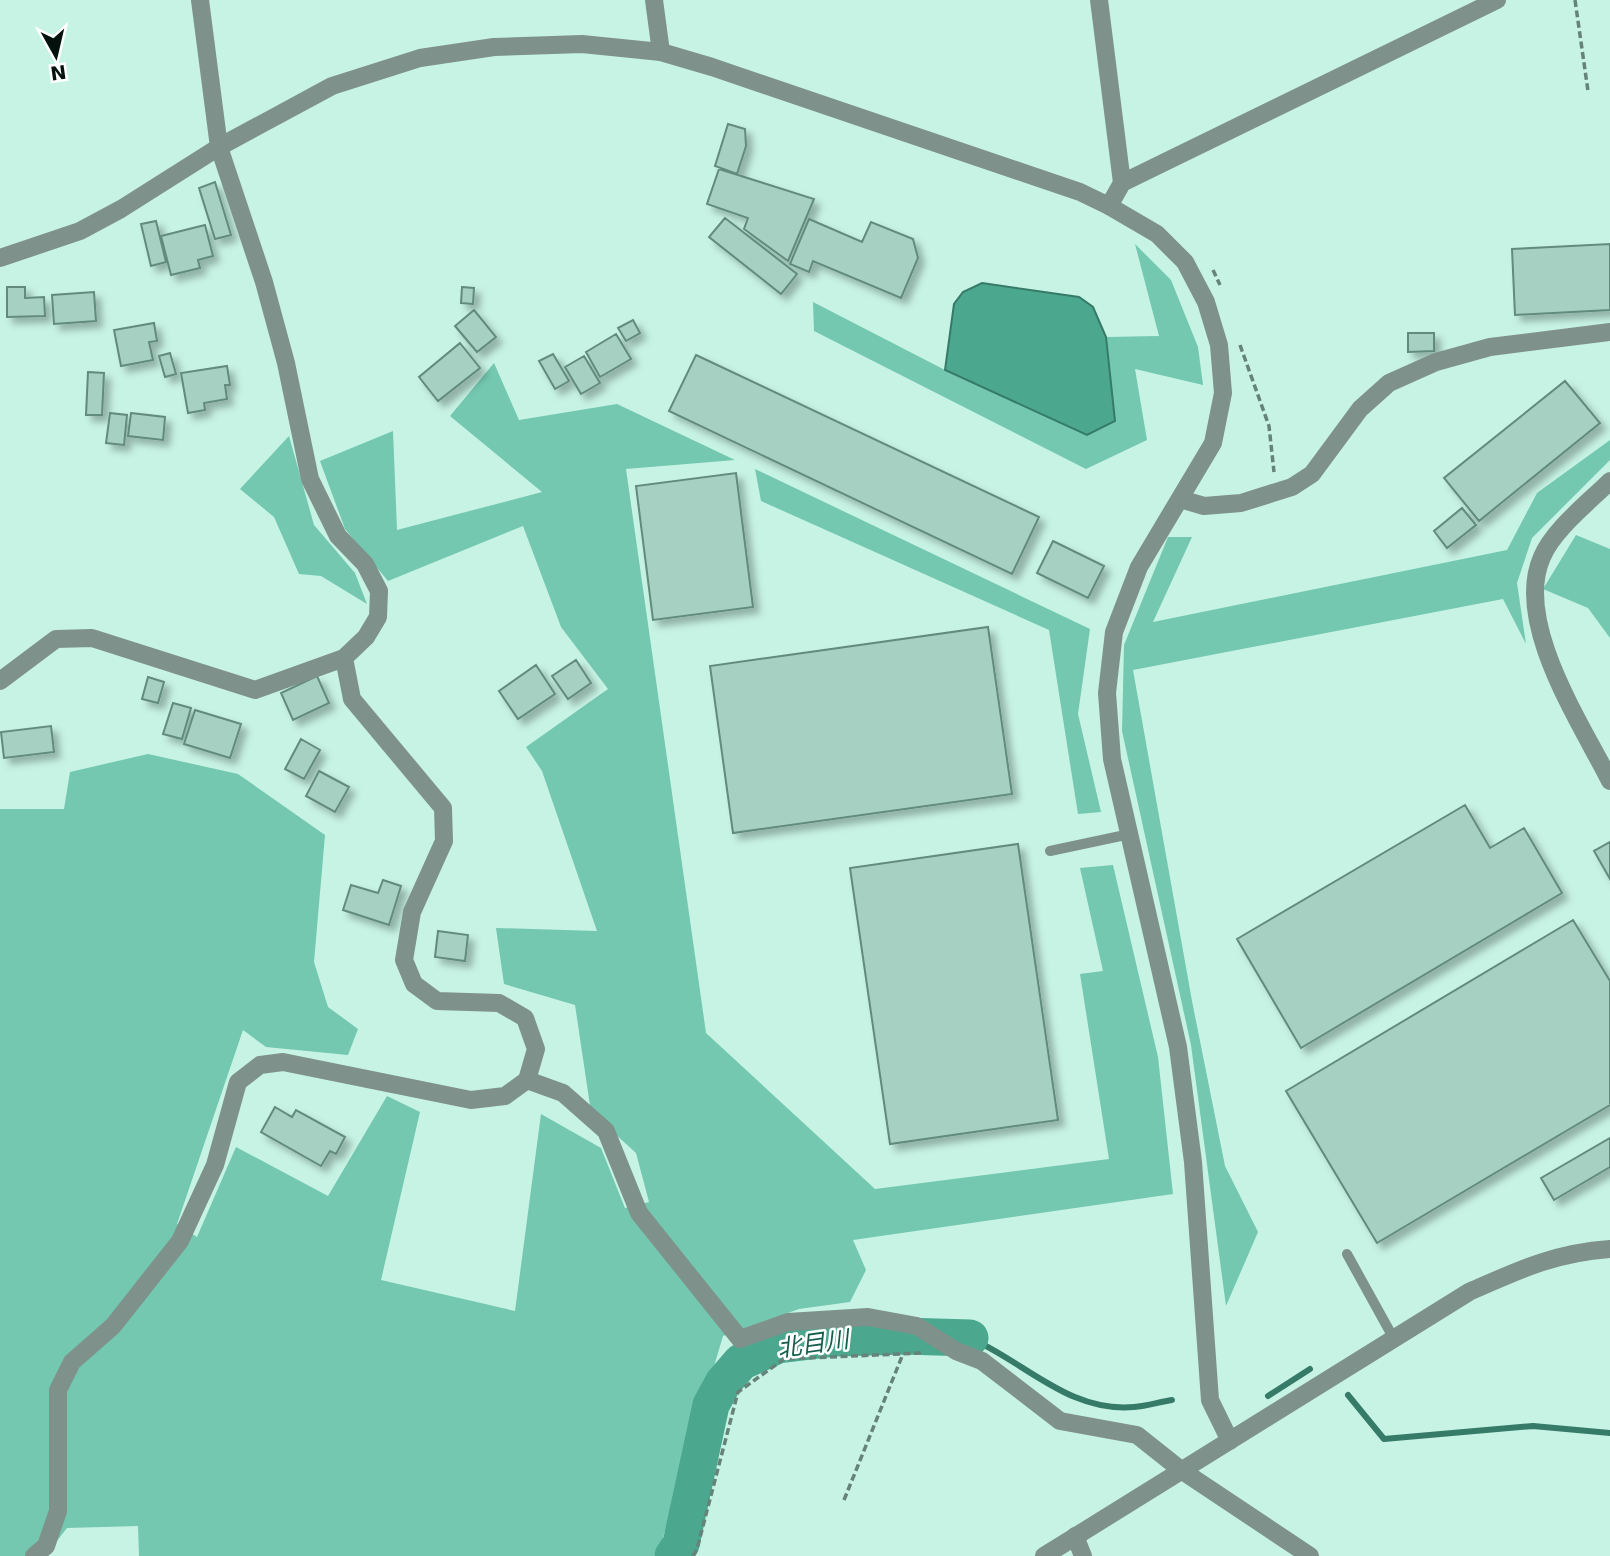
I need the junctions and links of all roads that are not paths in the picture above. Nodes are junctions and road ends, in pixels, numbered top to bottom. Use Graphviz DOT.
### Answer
graph roads {
  1 [pos="200,0"];
  2 [pos="653,0"];
  3 [pos="1099,0"];
  4 [pos="1497,0"];
  5 [pos="661,52"];
  6 [pos="219,146"];
  7 [pos="1122,183"];
  8 [pos="1109,206"];
  9 [pos="0,258"];
  10 [pos="1610,332"];
  11 [pos="1610,481"];
  12 [pos="1180,499"];
  13 [pos="344,658"];
  14 [pos="0,681"];
  15 [pos="1610,781"];
  16 [pos="1130,834"];
  17 [pos="1050,850"];
  18 [pos="527,1080"];
  19 [pos="1610,1249"];
  20 [pos="1347,1254"];
  21 [pos="1394,1339"];
  22 [pos="1230,1441"];
  23 [pos="1181,1470"];
  24 [pos="1075,1536"];
  25 [pos="34,1556"];
  26 [pos="1044,1556"];
  27 [pos="1083,1556"];
  28 [pos="1310,1556"];
  1 -- 6 [label="street"];
  2 -- 5 [label="street"];
  3 -- 7 [label="street"];
  4 -- 7 [label="street"];
  5 -- 6 [label="street"];
  5 -- 8 [label="street"];
  6 -- 9 [label="street"];
  6 -- 13 [label="street"];
  7 -- 8 [label="street"];
  8 -- 12 [label="street"];
  10 -- 12 [label="street"];
  11 -- 15 [label="street"];
  12 -- 16 [label="street"];
  13 -- 14 [label="street"];
  13 -- 18 [label="street"];
  16 -- 17 [label="lane"];
  16 -- 22 [label="street"];
  18 -- 23 [label="street"];
  18 -- 25 [label="street"];
  19 -- 21 [label="street"];
  20 -- 21 [label="lane"];
  21 -- 22 [label="street"];
  22 -- 23 [label="street"];
  23 -- 24 [label="street"];
  23 -- 28 [label="street"];
  24 -- 26 [label="street"];
  24 -- 27 [label="street"];
}
